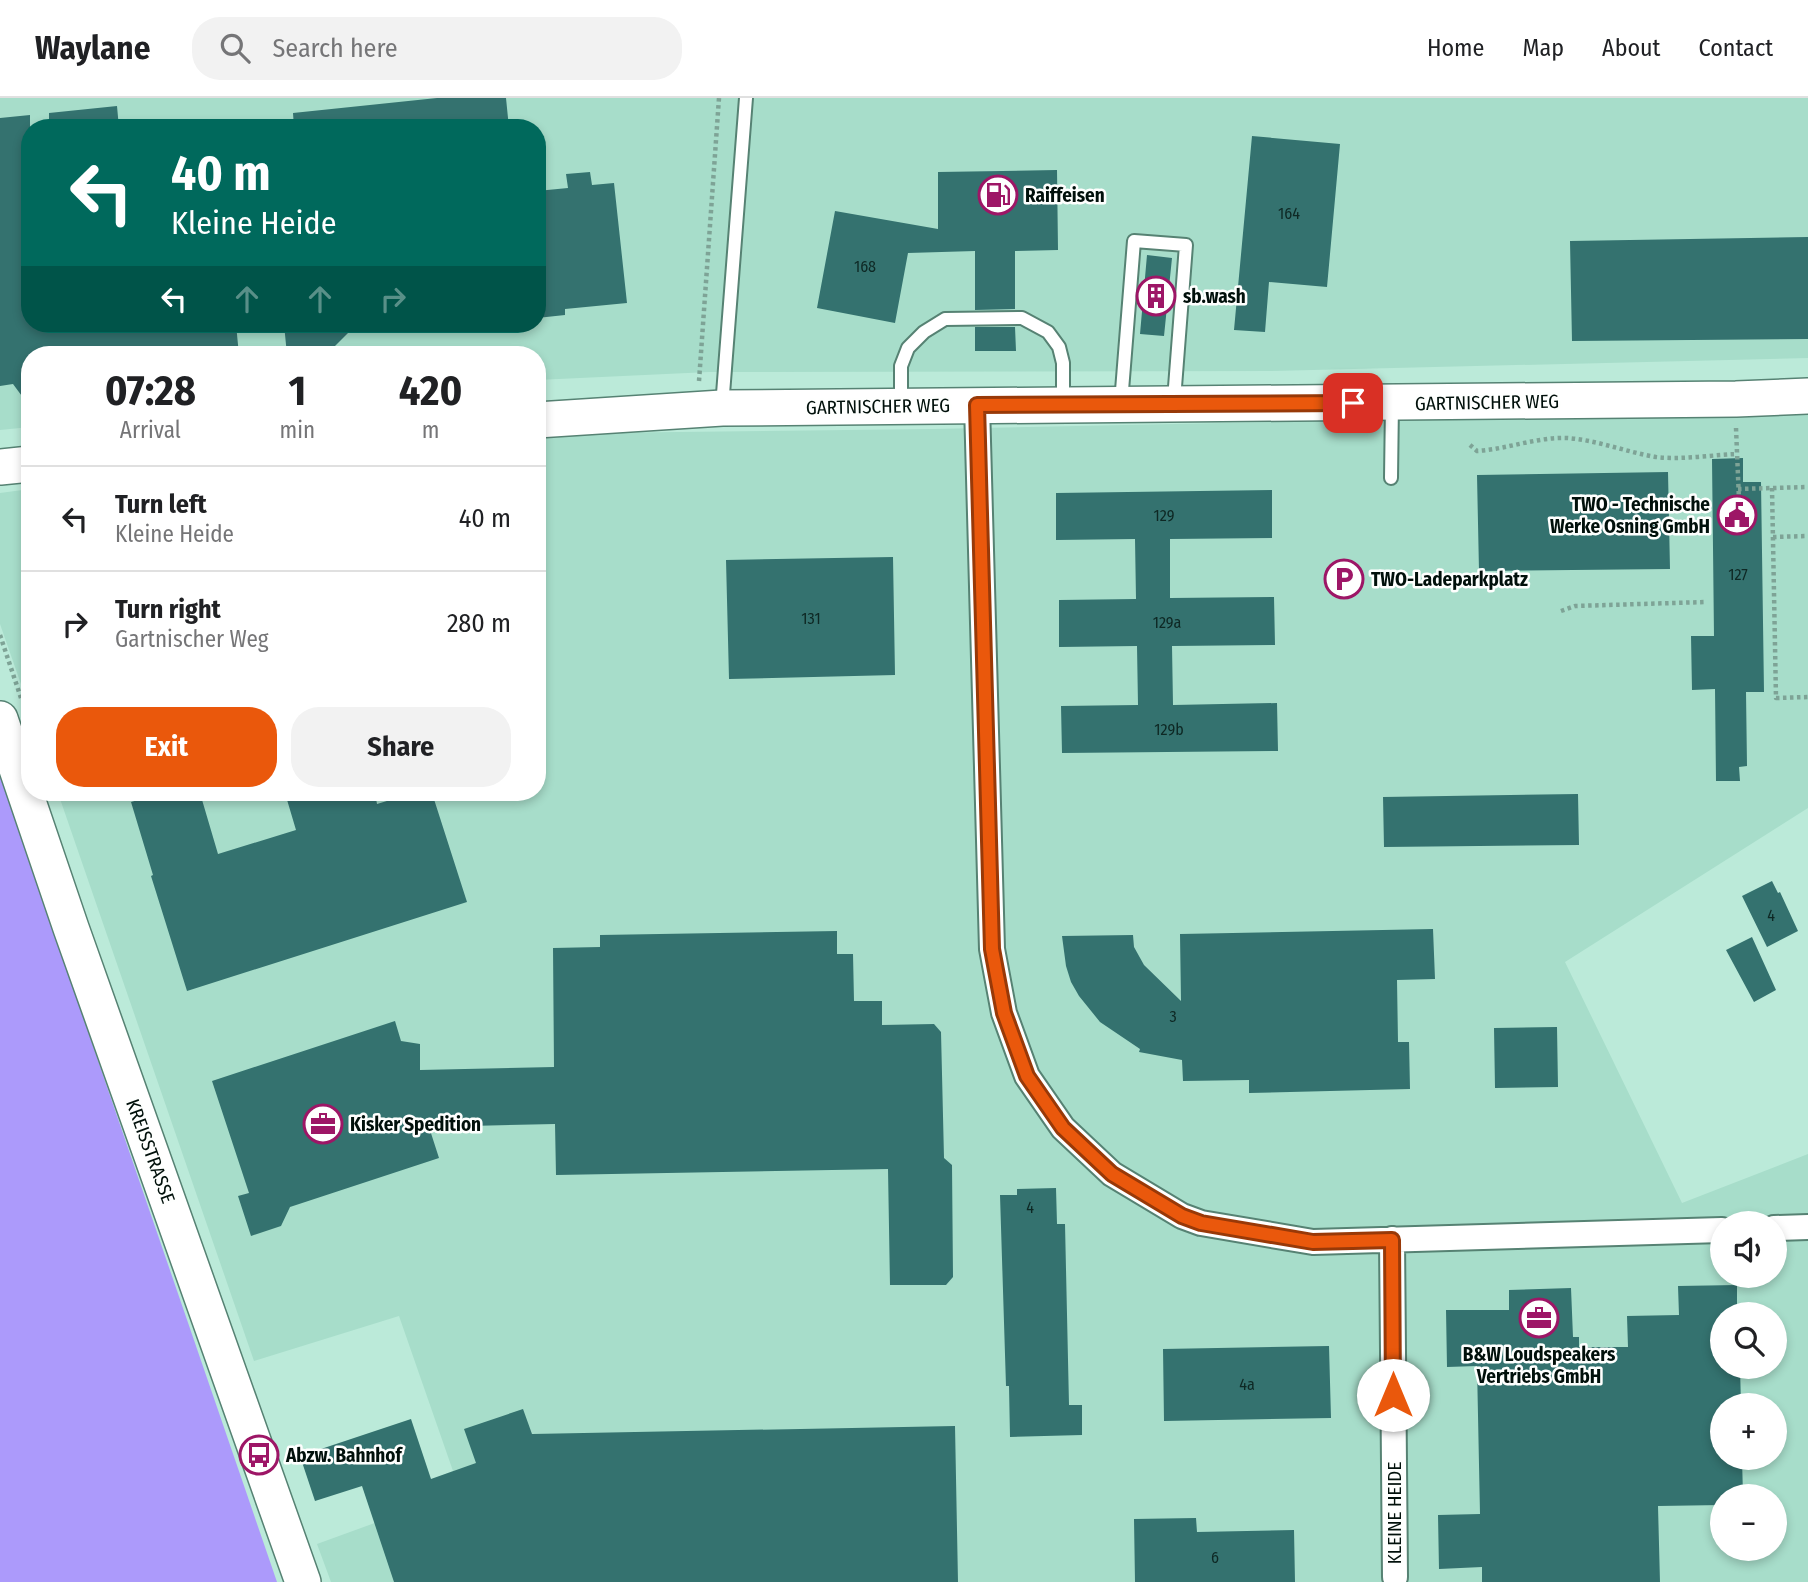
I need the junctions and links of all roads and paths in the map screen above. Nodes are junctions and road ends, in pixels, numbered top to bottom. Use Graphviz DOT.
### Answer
graph roads {
  1 [pos="719,98"];
  2 [pos="746,98"];
  3 [pos="710,396"];
  4 [pos="1808,396"];
  5 [pos="1736,399"];
  6 [pos="1392,403"];
  7 [pos="1063,404"];
  8 [pos="1121,404"];
  9 [pos="1174,404"];
  10 [pos="977,405"];
  11 [pos="901,406"];
  12 [pos="546,419"];
  13 [pos="1470,445"];
  14 [pos="1737,454"];
  15 [pos="21,465"];
  16 [pos="0,467"];
  17 [pos="1391,478"];
  18 [pos="1808,487"];
  19 [pos="1772,488"];
  20 [pos="1738,489"];
  21 [pos="1739,500"];
  22 [pos="1808,536"];
  23 [pos="1773,537"];
  24 [pos="1706,602"];
  25 [pos="1561,611"];
  26 [pos="0,635"];
  27 [pos="1808,697"];
  28 [pos="13,714"];
  29 [pos="21,744"];
  30 [pos="36,801"];
  31 [pos="1808,1227"];
  32 [pos="1787,1228"];
  33 [pos="1710,1230"];
  34 [pos="1392,1240"];
  35 [pos="1391,1579"];
  36 [pos="303,1582"];
  1 -- 3 [label="path"];
  2 -- 3 [label="lane"];
  3 -- 11 [label="street, GARTNISCHER WEG"];
  3 -- 12 [label="street, GARTNISCHER WEG"];
  4 -- 5 [label="street, GARTNISCHER WEG"];
  5 -- 6 [label="street, GARTNISCHER WEG"];
  5 -- 14 [label="path"];
  6 -- 9 [label="street, GARTNISCHER WEG"];
  6 -- 17 [label="lane"];
  7 -- 8 [label="street, GARTNISCHER WEG"];
  7 -- 10 [label="street, GARTNISCHER WEG"];
  7 -- 11 [label="lane"];
  8 -- 9 [label="street, GARTNISCHER WEG"];
  8 -- 9 [label="lane"];
  10 -- 11 [label="street, GARTNISCHER WEG"];
  10 -- 34 [label="street"];
  13 -- 14 [label="path"];
  14 -- 20 [label="path"];
  15 -- 16 [label="street"];
  18 -- 19 [label="path"];
  19 -- 20 [label="path"];
  19 -- 23 [label="path"];
  20 -- 21 [label="path"];
  22 -- 23 [label="path"];
  23 -- 27 [label="path"];
  24 -- 25 [label="path"];
  26 -- 28 [label="path"];
  28 -- 29 [label="street, KREISSTRASSE"];
  30 -- 36 [label="street, KREISSTRASSE"];
  31 -- 32 [label="street"];
  33 -- 34 [label="street"];
  34 -- 35 [label="street, KLEINE HEIDE"];
}
